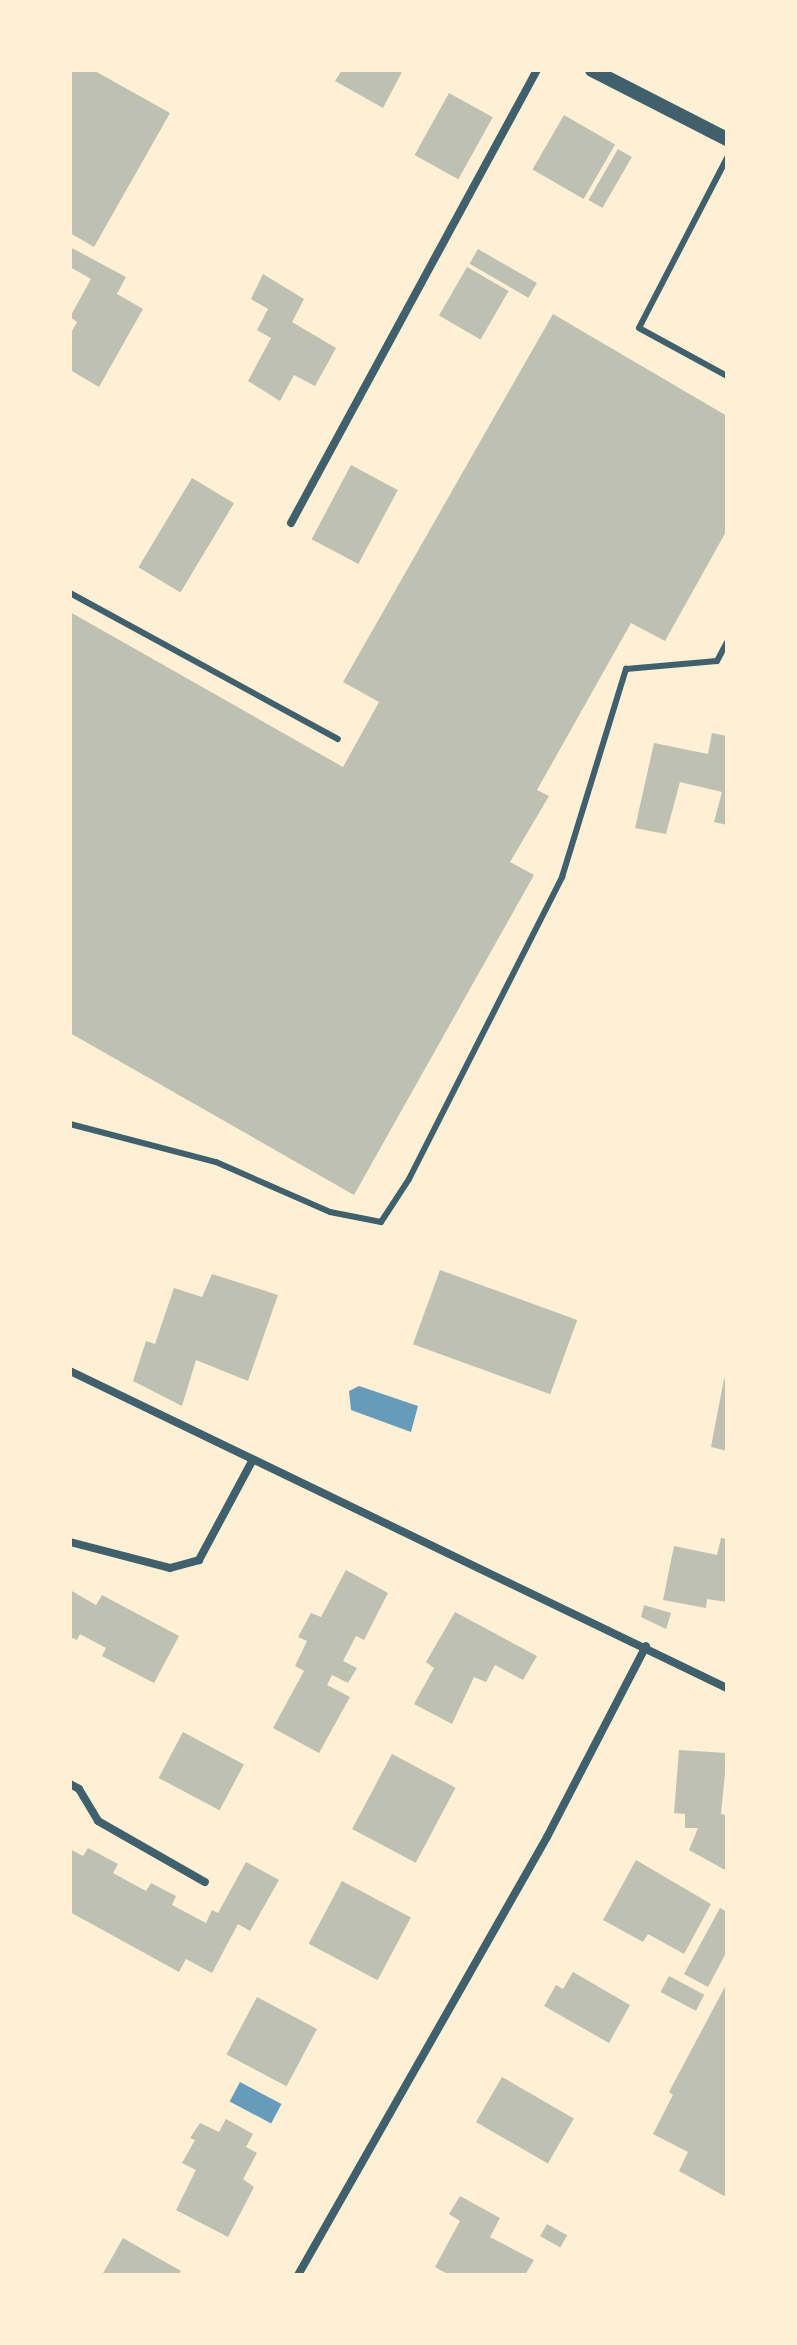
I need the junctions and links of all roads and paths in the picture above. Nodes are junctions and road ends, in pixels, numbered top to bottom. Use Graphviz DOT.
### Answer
graph roads {
  1 [pos="537,70"];
  2 [pos="592,70"];
  3 [pos="727,139"];
  4 [pos="727,158"];
  5 [pos="727,376"];
  6 [pos="291,523"];
  7 [pos="70,593"];
  8 [pos="727,642"];
  9 [pos="338,739"];
  10 [pos="73,1122"];
  11 [pos="70,1371"];
  12 [pos="252,1461"];
  13 [pos="70,1542"];
  14 [pos="646,1646"];
  15 [pos="727,1688"];
  16 [pos="70,1784"];
  17 [pos="205,1882"];
  18 [pos="298,2275"];
  1 -- 6 [label="street"];
  2 -- 3 [label="street"];
  4 -- 5 [label="lane"];
  7 -- 9 [label="lane"];
  8 -- 10 [label="lane"];
  11 -- 12 [label="street"];
  12 -- 13 [label="street"];
  12 -- 14 [label="street"];
  14 -- 15 [label="street"];
  14 -- 18 [label="street"];
  16 -- 17 [label="street"];
}
